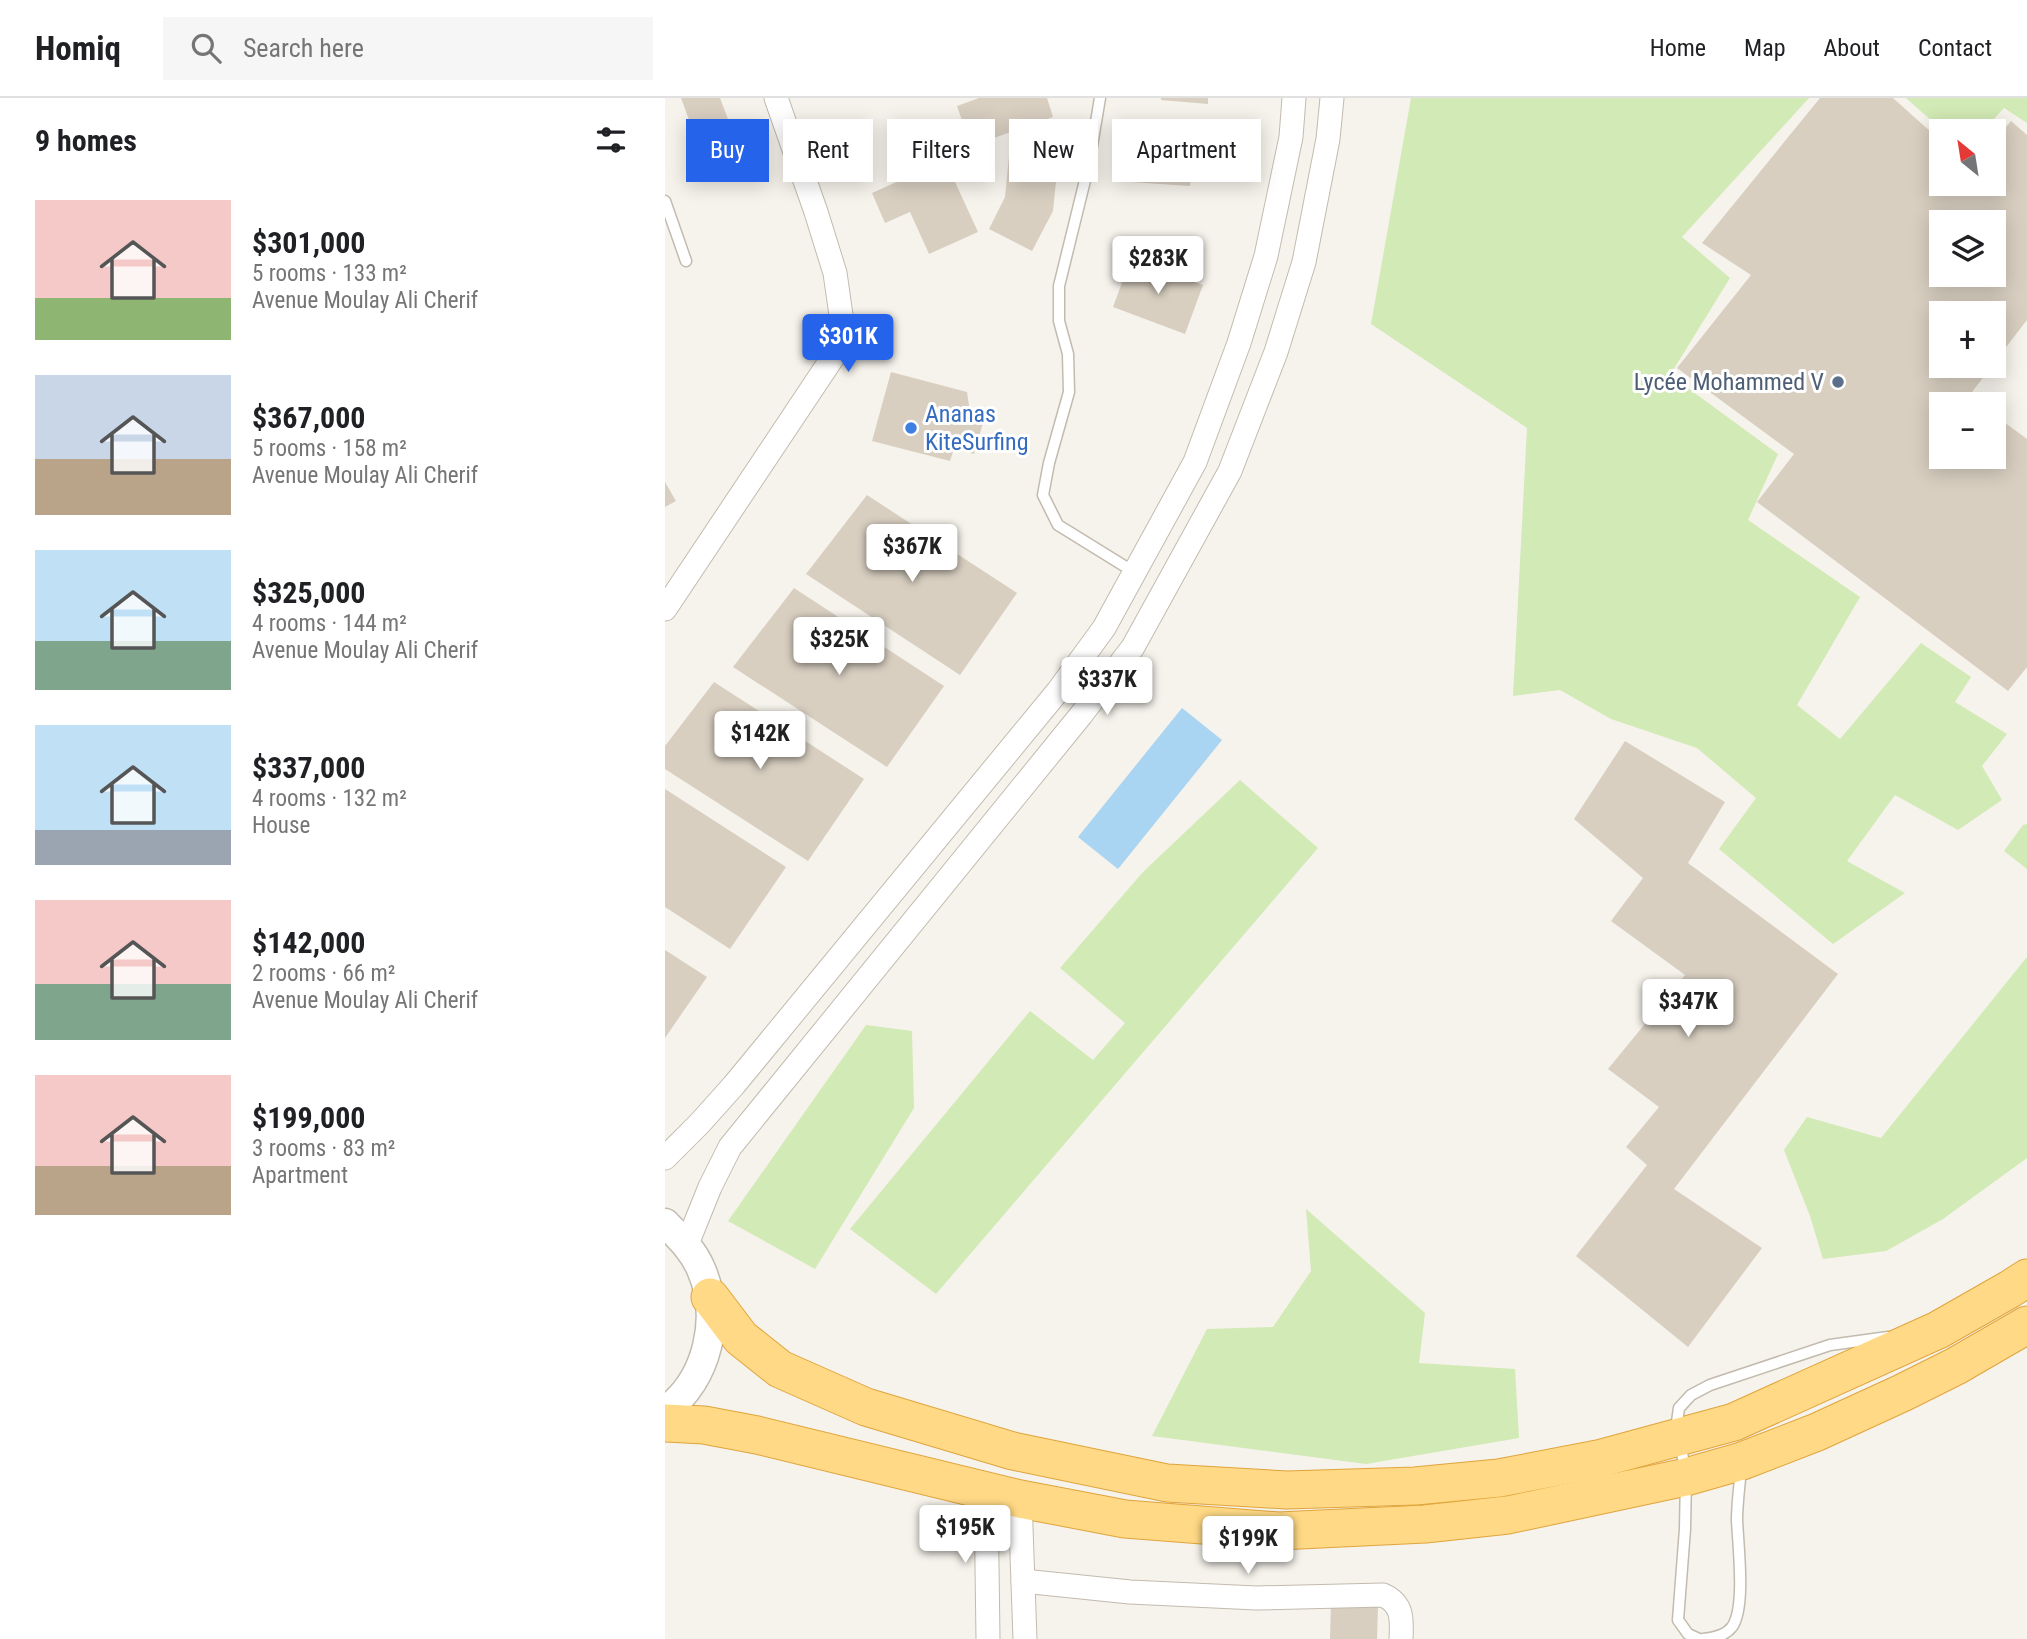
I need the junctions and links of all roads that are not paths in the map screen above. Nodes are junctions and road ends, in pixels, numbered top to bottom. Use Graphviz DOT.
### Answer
graph roads {
  1 [pos="776,98"];
  2 [pos="1100,98"];
  3 [pos="1294,98"];
  4 [pos="1332,98"];
  5 [pos="665,201"];
  6 [pos="686,261"];
  7 [pos="1134,572"];
  8 [pos="665,609"];
  9 [pos="665,1158"];
  10 [pos="665,1223"];
  11 [pos="687,1244"];
  12 [pos="2014,1286"];
  13 [pos="710,1297"];
  14 [pos="1938,1330"];
  15 [pos="2024,1334"];
  16 [pos="665,1411"];
  17 [pos="665,1423"];
  18 [pos="1680,1437"];
  19 [pos="1738,1441"];
  20 [pos="1686,1477"];
  21 [pos="1003,1495"];
  22 [pos="1023,1581"];
  23 [pos="988,1639"];
  24 [pos="1025,1639"];
  25 [pos="1401,1639"];
  26 [pos="1701,1639"];
  1 -- 8 [label="street"];
  2 -- 7 [label="lane"];
  3 -- 7 [label="street"];
  4 -- 11 [label="street"];
  5 -- 6 [label="lane"];
  7 -- 9 [label="street"];
  10 -- 11 [label="street"];
  11 -- 13 [label="street"];
  12 -- 14 [label="highway"];
  12 -- 15 [label="street"];
  13 -- 16 [label="street"];
  13 -- 18 [label="highway"];
  14 -- 18 [label="lane"];
  14 -- 19 [label="highway"];
  15 -- 19 [label="highway"];
  17 -- 21 [label="highway"];
  18 -- 19 [label="highway"];
  18 -- 20 [label="lane"];
  19 -- 20 [label="highway"];
  19 -- 26 [label="lane"];
  20 -- 21 [label="highway"];
  20 -- 26 [label="lane"];
  21 -- 22 [label="street"];
  21 -- 23 [label="street"];
  22 -- 24 [label="street"];
  22 -- 25 [label="street"];
}
